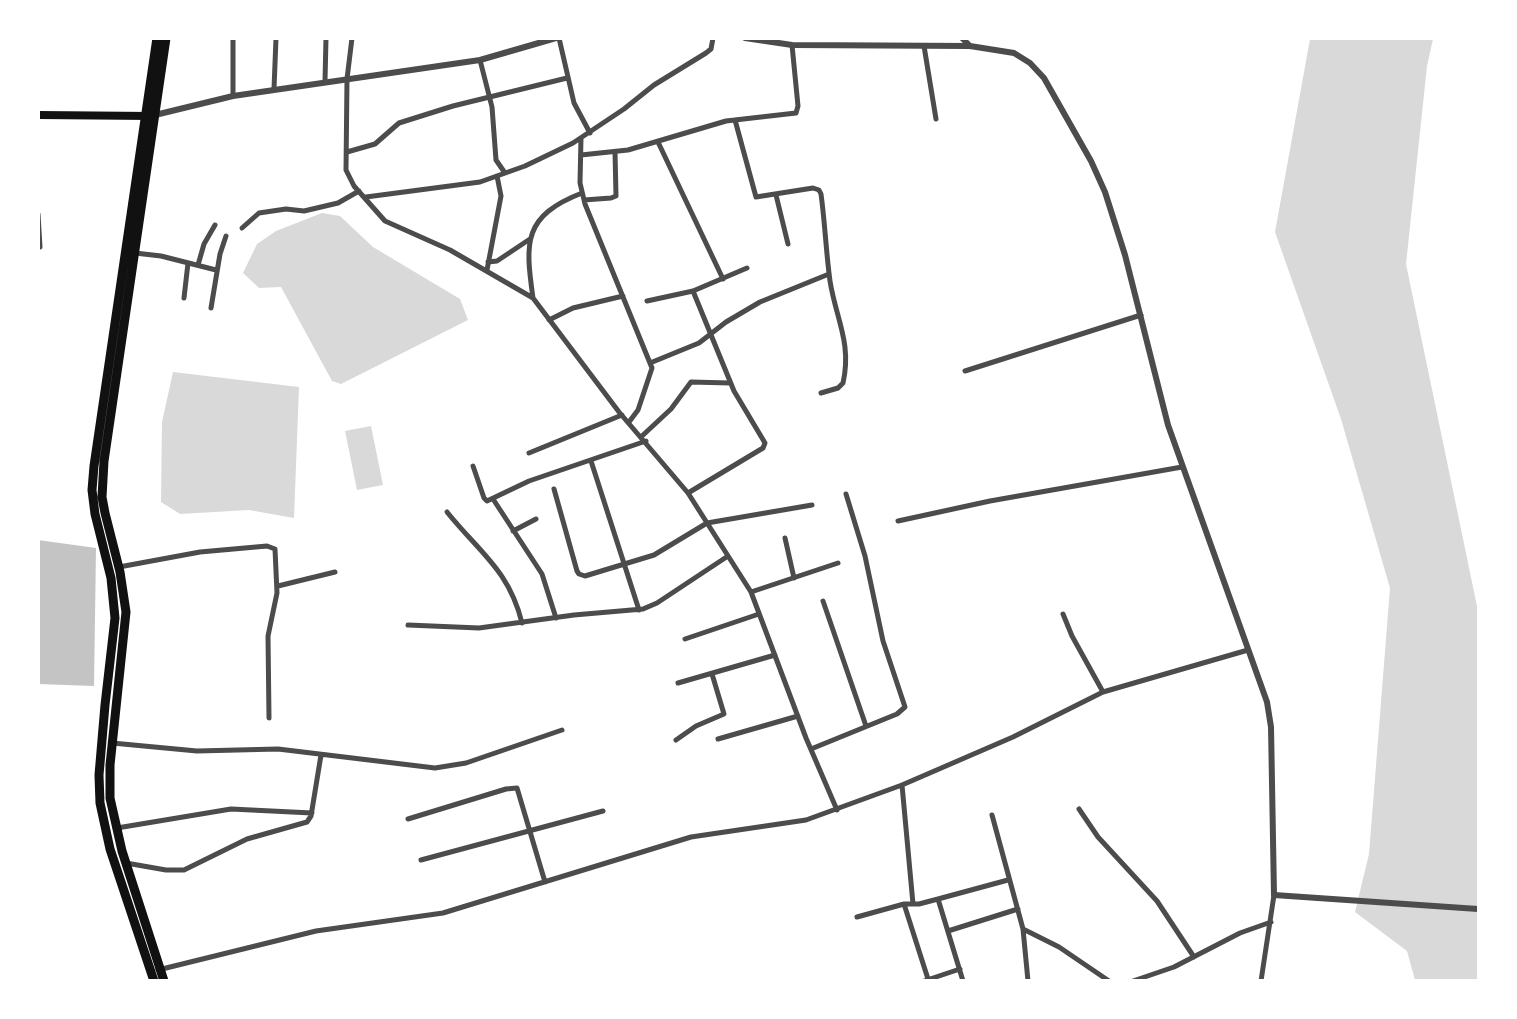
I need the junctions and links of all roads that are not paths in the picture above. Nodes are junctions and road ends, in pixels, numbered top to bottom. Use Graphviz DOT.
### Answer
graph roads {
  1 [pos="157,38"];
  2 [pos="166,38"];
  3 [pos="233,38"];
  4 [pos="276,38"];
  5 [pos="326,38"];
  6 [pos="352,38"];
  7 [pos="557,38"];
  8 [pos="713,38"];
  9 [pos="745,38"];
  10 [pos="962,38"];
  11 [pos="825,41"];
  12 [pos="860,42"];
  13 [pos="792,45"];
  14 [pos="924,46"];
  15 [pos="970,46"];
  16 [pos="480,60"];
  17 [pos="567,78"];
  18 [pos="346,79"];
  19 [pos="326,81"];
  20 [pos="274,89"];
  21 [pos="233,96"];
  22 [pos="490,96"];
  23 [pos="38,115"];
  24 [pos="150,116"];
  25 [pos="936,119"];
  26 [pos="735,120"];
  27 [pos="590,132"];
  28 [pos="581,138"];
  29 [pos="657,142"];
  30 [pos="347,152"];
  31 [pos="615,152"];
  32 [pos="581,155"];
  33 [pos="505,173"];
  34 [pos="497,176"];
  35 [pos="359,191"];
  36 [pos="582,192"];
  37 [pos="776,195"];
  38 [pos="366,197"];
  39 [pos="583,200"];
  40 [pos="38,214"];
  41 [pos="215,225"];
  42 [pos="242,228"];
  43 [pos="226,236"];
  44 [pos="530,239"];
  45 [pos="788,244"];
  46 [pos="40,247"];
  47 [pos="135,253"];
  48 [pos="488,262"];
  49 [pos="188,263"];
  50 [pos="198,265"];
  51 [pos="747,268"];
  52 [pos="216,270"];
  53 [pos="486,270"];
  54 [pos="829,274"];
  55 [pos="723,279"];
  56 [pos="693,292"];
  57 [pos="623,296"];
  58 [pos="533,298"];
  59 [pos="184,299"];
  60 [pos="646,302"];
  61 [pos="211,308"];
  62 [pos="1141,315"];
  63 [pos="550,320"];
  64 [pos="710,334"];
  65 [pos="650,363"];
  66 [pos="965,371"];
  67 [pos="730,383"];
  68 [pos="821,393"];
  69 [pos="622,415"];
  70 [pos="629,422"];
  71 [pos="644,439"];
  72 [pos="529,453"];
  73 [pos="591,461"];
  74 [pos="473,466"];
  75 [pos="1182,467"];
  76 [pos="554,489"];
  77 [pos="688,493"];
  78 [pos="846,494"];
  79 [pos="492,499"];
  80 [pos="812,505"];
  81 [pos="447,512"];
  82 [pos="536,519"];
  83 [pos="898,521"];
  84 [pos="707,523"];
  85 [pos="513,531"];
  86 [pos="785,538"];
  87 [pos="728,556"];
  88 [pos="838,563"];
  89 [pos="625,564"];
  90 [pos="119,567"];
  91 [pos="335,572"];
  92 [pos="794,578"];
  93 [pos="278,586"];
  94 [pos="751,592"];
  95 [pos="823,601"];
  96 [pos="639,610"];
  97 [pos="759,614"];
  98 [pos="1063,614"];
  99 [pos="556,618"];
  100 [pos="522,622"];
  101 [pos="408,625"];
  102 [pos="685,639"];
  103 [pos="1248,650"];
  104 [pos="775,655"];
  105 [pos="712,674"];
  106 [pos="678,683"];
  107 [pos="1103,692"];
  108 [pos="798,716"];
  109 [pos="269,718"];
  110 [pos="866,726"];
  111 [pos="562,730"];
  112 [pos="718,739"];
  113 [pos="676,740"];
  114 [pos="112,743"];
  115 [pos="811,749"];
  116 [pos="321,755"];
  117 [pos="902,785"];
  118 [pos="1079,809"];
  119 [pos="837,810"];
  120 [pos="603,811"];
  121 [pos="312,813"];
  122 [pos="992,815"];
  123 [pos="408,819"];
  124 [pos="116,830"];
  125 [pos="531,830"];
  126 [pos="106,834"];
  127 [pos="421,860"];
  128 [pos="126,863"];
  129 [pos="1009,880"];
  130 [pos="545,882"];
  131 [pos="1274,895"];
  132 [pos="938,899"];
  133 [pos="904,904"];
  134 [pos="913,904"];
  135 [pos="1017,909"];
  136 [pos="1479,909"];
  137 [pos="857,917"];
  138 [pos="1270,922"];
  139 [pos="1023,929"];
  140 [pos="948,931"];
  141 [pos="1194,957"];
  142 [pos="960,969"];
  143 [pos="155,974"];
  144 [pos="926,980"];
  145 [pos="164,981"];
  146 [pos="963,981"];
  147 [pos="1028,981"];
  148 [pos="1109,981"];
  149 [pos="1133,981"];
  150 [pos="1261,981"];
  1 -- 24 [label="highway"];
  2 -- 24 [label="highway"];
  3 -- 21 [label="street"];
  4 -- 20 [label="street"];
  5 -- 19 [label="street"];
  6 -- 18 [label="street"];
  7 -- 16 [label="street"];
  7 -- 17 [label="street"];
  8 -- 27 [label="street"];
  9 -- 13 [label="street"];
  10 -- 15 [label="street"];
  11 -- 12 [label="street"];
  11 -- 13 [label="street"];
  12 -- 14 [label="street"];
  13 -- 26 [label="street"];
  14 -- 15 [label="street"];
  14 -- 25 [label="street"];
  15 -- 62 [label="street"];
  16 -- 18 [label="street"];
  16 -- 22 [label="street"];
  17 -- 22 [label="street"];
  17 -- 27 [label="street"];
  18 -- 19 [label="street"];
  18 -- 30 [label="street"];
  19 -- 20 [label="street"];
  20 -- 21 [label="street"];
  21 -- 24 [label="street"];
  22 -- 30 [label="street"];
  22 -- 33 [label="street"];
  23 -- 24 [label="main road"];
  24 -- 47 [label="highway"];
  24 -- 126 [label="highway"];
  26 -- 29 [label="street"];
  26 -- 37 [label="street"];
  27 -- 28 [label="street"];
  28 -- 32 [label="street"];
  28 -- 33 [label="street"];
  29 -- 31 [label="street"];
  29 -- 55 [label="street"];
  30 -- 35 [label="street"];
  31 -- 32 [label="street"];
  31 -- 39 [label="street"];
  32 -- 36 [label="street"];
  33 -- 34 [label="street"];
  34 -- 38 [label="street"];
  34 -- 48 [label="street"];
  35 -- 38 [label="street"];
  35 -- 42 [label="street"];
  36 -- 39 [label="street"];
  36 -- 44 [label="street"];
  37 -- 45 [label="street"];
  37 -- 54 [label="street"];
  38 -- 53 [label="street"];
  39 -- 57 [label="street"];
  40 -- 46 [label="street"];
  41 -- 50 [label="street"];
  43 -- 52 [label="street"];
  44 -- 48 [label="street"];
  44 -- 58 [label="street"];
  47 -- 49 [label="street"];
  47 -- 90 [label="highway"];
  48 -- 53 [label="street"];
  49 -- 50 [label="street"];
  49 -- 59 [label="street"];
  50 -- 52 [label="street"];
  51 -- 55 [label="street"];
  52 -- 61 [label="street"];
  53 -- 58 [label="street"];
  54 -- 64 [label="street"];
  54 -- 68 [label="street"];
  55 -- 56 [label="street"];
  56 -- 60 [label="street"];
  56 -- 64 [label="street"];
  57 -- 63 [label="street"];
  57 -- 65 [label="street"];
  58 -- 63 [label="street"];
  62 -- 66 [label="street"];
  62 -- 75 [label="street"];
  63 -- 69 [label="street"];
  64 -- 65 [label="street"];
  64 -- 67 [label="street"];
  65 -- 70 [label="street"];
  67 -- 71 [label="street"];
  67 -- 77 [label="street"];
  69 -- 70 [label="street"];
  69 -- 72 [label="street"];
  70 -- 71 [label="street"];
  71 -- 73 [label="street"];
  71 -- 77 [label="street"];
  73 -- 79 [label="street"];
  73 -- 89 [label="street"];
  74 -- 79 [label="street"];
  75 -- 83 [label="street"];
  75 -- 103 [label="street"];
  76 -- 89 [label="street"];
  77 -- 84 [label="street"];
  78 -- 110 [label="street"];
  79 -- 85 [label="street"];
  80 -- 84 [label="street"];
  81 -- 100 [label="street"];
  82 -- 85 [label="street"];
  84 -- 87 [label="street"];
  84 -- 89 [label="street"];
  85 -- 99 [label="street"];
  86 -- 92 [label="street"];
  87 -- 94 [label="street"];
  87 -- 96 [label="street"];
  88 -- 92 [label="street"];
  89 -- 96 [label="street"];
  90 -- 93 [label="street"];
  90 -- 114 [label="highway"];
  91 -- 93 [label="street"];
  92 -- 94 [label="street"];
  93 -- 109 [label="street"];
  94 -- 97 [label="street"];
  95 -- 110 [label="street"];
  96 -- 99 [label="street"];
  97 -- 102 [label="street"];
  97 -- 104 [label="street"];
  98 -- 107 [label="street"];
  99 -- 100 [label="street"];
  100 -- 101 [label="street"];
  103 -- 107 [label="street"];
  103 -- 131 [label="street"];
  104 -- 105 [label="street"];
  104 -- 108 [label="street"];
  105 -- 106 [label="street"];
  105 -- 113 [label="street"];
  107 -- 117 [label="street"];
  108 -- 112 [label="street"];
  108 -- 115 [label="street"];
  110 -- 115 [label="street"];
  111 -- 116 [label="street"];
  114 -- 116 [label="street"];
  114 -- 124 [label="highway"];
  115 -- 119 [label="street"];
  116 -- 121 [label="street"];
  117 -- 119 [label="street"];
  117 -- 134 [label="street"];
  118 -- 141 [label="street"];
  119 -- 130 [label="street"];
  120 -- 125 [label="street"];
  121 -- 124 [label="street"];
  121 -- 128 [label="street"];
  122 -- 129 [label="street"];
  123 -- 125 [label="street"];
  124 -- 126 [label="highway"];
  124 -- 128 [label="highway"];
  125 -- 127 [label="street"];
  125 -- 130 [label="street"];
  126 -- 143 [label="highway"];
  128 -- 143 [label="highway"];
  129 -- 132 [label="street"];
  129 -- 135 [label="street"];
  130 -- 143 [label="street"];
  131 -- 136 [label="street"];
  131 -- 138 [label="street"];
  132 -- 134 [label="street"];
  132 -- 140 [label="street"];
  133 -- 134 [label="street"];
  133 -- 137 [label="street"];
  133 -- 144 [label="street"];
  135 -- 139 [label="street"];
  135 -- 140 [label="street"];
  138 -- 141 [label="street"];
  138 -- 150 [label="street"];
  139 -- 147 [label="street"];
  139 -- 148 [label="street"];
  140 -- 142 [label="street"];
  141 -- 149 [label="street"];
  142 -- 144 [label="street"];
  142 -- 146 [label="street"];
  143 -- 145 [label="highway"];
}
